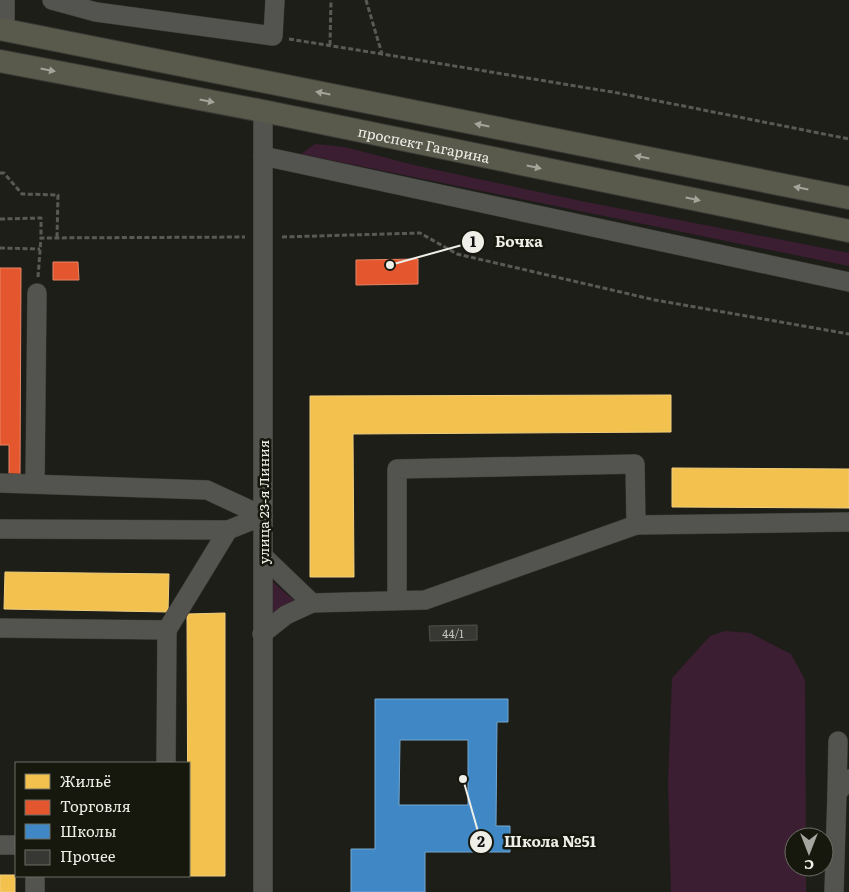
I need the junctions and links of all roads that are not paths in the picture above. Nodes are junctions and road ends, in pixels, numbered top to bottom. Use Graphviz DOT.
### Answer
graph roads {
  1 [pos="5,0"];
  2 [pos="52,0"];
  3 [pos="275,0"];
  4 [pos="3,30"];
  5 [pos="0,61"];
  6 [pos="263,111"];
  7 [pos="263,156"];
  8 [pos="849,198"];
  9 [pos="849,231"];
  10 [pos="849,282"];
  11 [pos="37,292"];
  12 [pos="0,482"];
  13 [pos="36,483"];
  14 [pos="263,516"];
  15 [pos="849,522"];
  16 [pos="636,525"];
  17 [pos="0,529"];
  18 [pos="228,530"];
  19 [pos="263,556"];
  20 [pos="397,599"];
  21 [pos="312,603"];
  22 [pos="0,628"];
  23 [pos="167,630"];
  24 [pos="262,634"];
  25 [pos="838,741"];
  26 [pos="166,762"];
  27 [pos="843,786"];
  28 [pos="0,845"];
  29 [pos="15,845"];
  30 [pos="35,877"];
  31 [pos="35,892"];
  32 [pos="263,892"];
  33 [pos="834,892"];
  1 -- 4 [label="street"];
  2 -- 3 [label="street"];
  4 -- 5 [label="main road"];
  8 -- 4 [label="main road, проспект Гагарина, one-way"];
  5 -- 6 [label="main road, проспект Гагарина, one-way"];
  6 -- 7 [label="street, улица 23-я Линия"];
  6 -- 9 [label="main road, проспект Гагарина, one-way"];
  7 -- 10 [label="street"];
  7 -- 14 [label="street, улица 23-я Линия"];
  11 -- 13 [label="street"];
  12 -- 13 [label="street"];
  13 -- 14 [label="street"];
  14 -- 18 [label="street"];
  14 -- 19 [label="street, улица 23-я Линия"];
  15 -- 16 [label="street"];
  16 -- 20 [label="street"];
  16 -- 20 [label="street"];
  17 -- 18 [label="street"];
  18 -- 23 [label="street"];
  19 -- 21 [label="street"];
  19 -- 24 [label="street, улица 23-я Линия"];
  20 -- 21 [label="street"];
  21 -- 24 [label="street"];
  22 -- 23 [label="street"];
  23 -- 26 [label="street"];
  24 -- 32 [label="street, улица 23-я Линия"];
  25 -- 27 [label="street"];
  27 -- 33 [label="street"];
  28 -- 29 [label="street"];
  30 -- 31 [label="street"];
}
